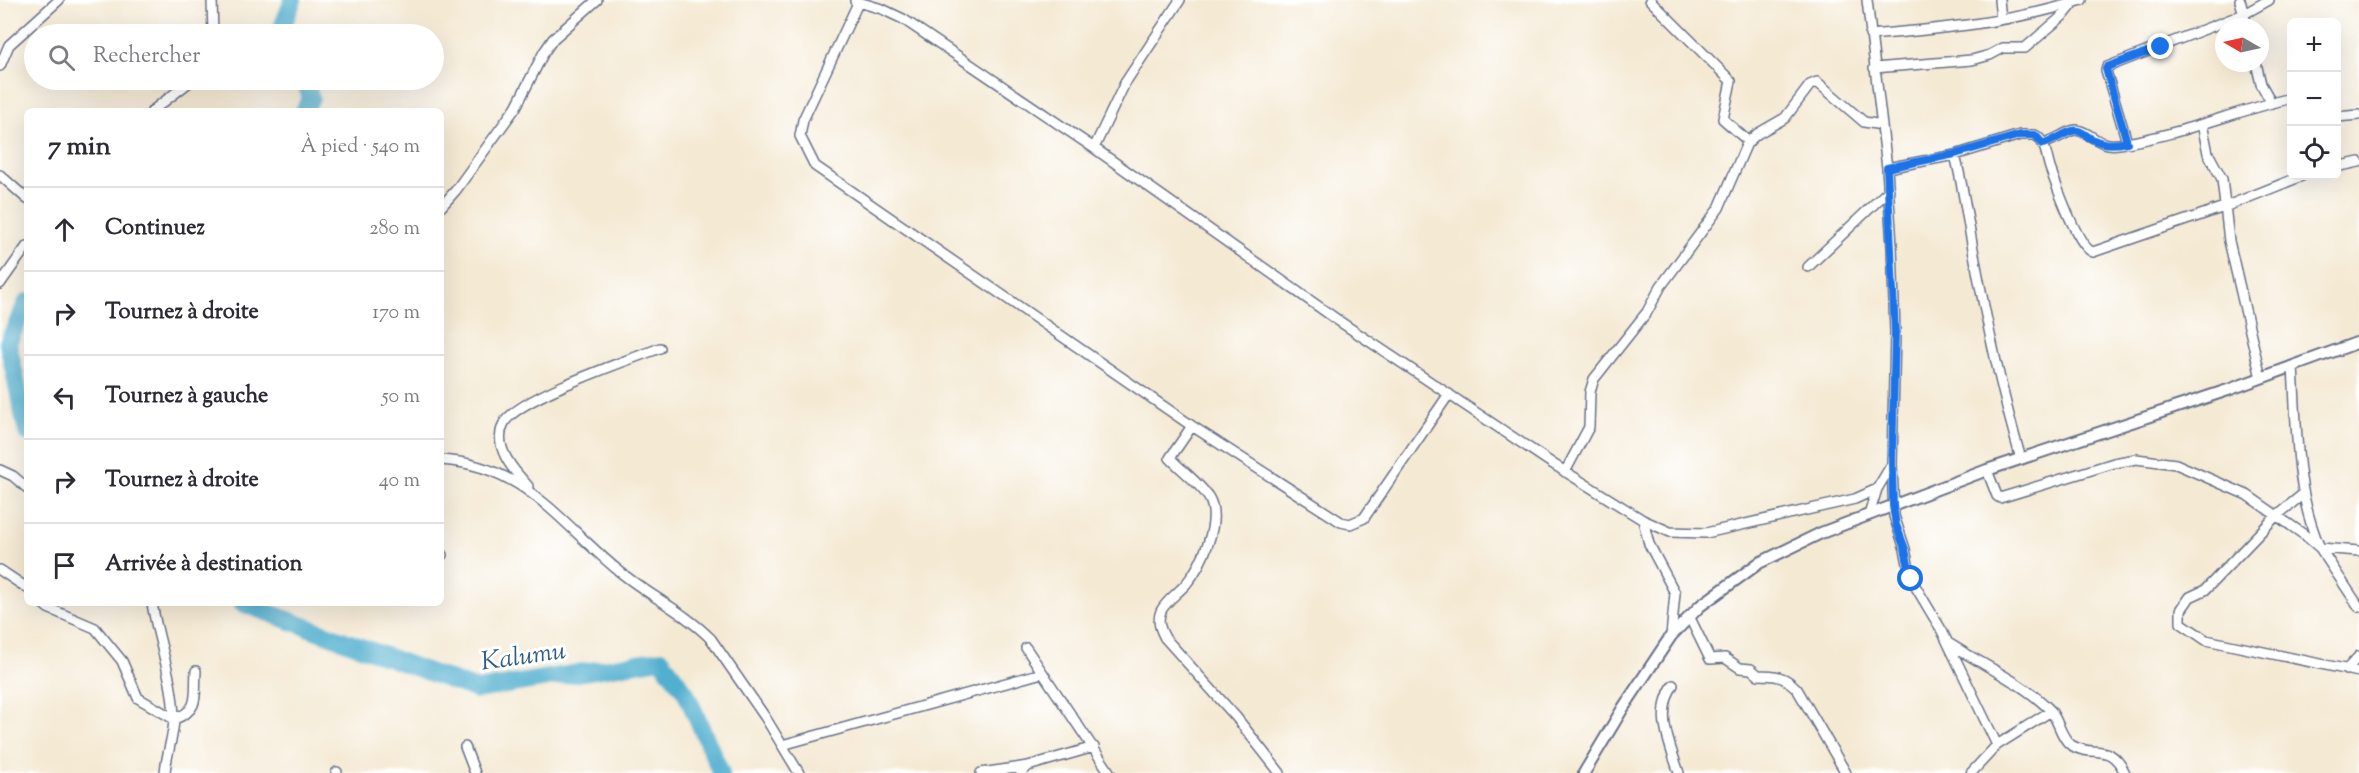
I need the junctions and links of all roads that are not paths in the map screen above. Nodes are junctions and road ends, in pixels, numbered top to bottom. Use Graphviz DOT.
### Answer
graph roads {
  1 [pos="59,0"];
  2 [pos="212,0"];
  3 [pos="597,0"];
  4 [pos="1180,0"];
  5 [pos="1650,0"];
  6 [pos="1866,0"];
  7 [pos="1999,0"];
  8 [pos="2240,0"];
  9 [pos="2269,0"];
  10 [pos="856,1"];
  11 [pos="2078,1"];
  12 [pos="2244,14"];
  13 [pos="2245,18"];
  14 [pos="2001,19"];
  15 [pos="32,24"];
  16 [pos="213,24"];
  17 [pos="24,32"];
  18 [pos="1870,35"];
  19 [pos="0,66"];
  20 [pos="1874,68"];
  21 [pos="2258,72"];
  22 [pos="179,90"];
  23 [pos="2287,99"];
  24 [pos="2271,102"];
  25 [pos="156,108"];
  26 [pos="2359,115"];
  27 [pos="2341,117"];
  28 [pos="2202,124"];
  29 [pos="1882,125"];
  30 [pos="1749,142"];
  31 [pos="2127,142"];
  32 [pos="2043,144"];
  33 [pos="1094,148"];
  34 [pos="1955,154"];
  35 [pos="2359,162"];
  36 [pos="2341,166"];
  37 [pos="1887,168"];
  38 [pos="0,175"];
  39 [pos="2292,180"];
  40 [pos="1889,190"];
  41 [pos="24,196"];
  42 [pos="444,204"];
  43 [pos="2227,206"];
  44 [pos="24,250"];
  45 [pos="1808,267"];
  46 [pos="0,284"];
  47 [pos="2359,342"];
  48 [pos="660,348"];
  49 [pos="2293,366"];
  50 [pos="2261,378"];
  51 [pos="1449,394"];
  52 [pos="1192,426"];
  53 [pos="2021,459"];
  54 [pos="444,460"];
  55 [pos="1892,464"];
  56 [pos="0,470"];
  57 [pos="1987,470"];
  58 [pos="1565,472"];
  59 [pos="24,485"];
  60 [pos="1877,489"];
  61 [pos="532,491"];
  62 [pos="2302,495"];
  63 [pos="1893,506"];
  64 [pos="1869,515"];
  65 [pos="2276,516"];
  66 [pos="1643,520"];
  67 [pos="2320,548"];
  68 [pos="2359,551"];
  69 [pos="0,570"];
  70 [pos="24,586"];
  71 [pos="46,606"];
  72 [pos="153,606"];
  73 [pos="2359,607"];
  74 [pos="1689,616"];
  75 [pos="1671,636"];
  76 [pos="1948,644"];
  77 [pos="1026,648"];
  78 [pos="2359,656"];
  79 [pos="2346,670"];
  80 [pos="196,671"];
  81 [pos="2359,672"];
  82 [pos="1042,673"];
  83 [pos="1673,684"];
  84 [pos="2051,711"];
  85 [pos="174,719"];
  86 [pos="782,745"];
  87 [pos="1998,745"];
  88 [pos="465,747"];
  89 [pos="1094,747"];
  90 [pos="1024,770"];
  91 [pos="165,773"];
  92 [pos="475,773"];
  93 [pos="800,773"];
  94 [pos="981,773"];
  95 [pos="1110,773"];
  96 [pos="1280,773"];
  97 [pos="1584,773"];
  98 [pos="1679,773"];
  99 [pos="1846,773"];
  100 [pos="1971,773"];
  101 [pos="2124,773"];
  1 -- 15 [label="street"];
  2 -- 16 [label="street"];
  3 -- 42 [label="street"];
  4 -- 33 [label="street"];
  5 -- 30 [label="street"];
  6 -- 18 [label="street"];
  7 -- 14 [label="street"];
  8 -- 12 [label="street"];
  9 -- 12 [label="street"];
  10 -- 33 [label="street"];
  10 -- 52 [label="street"];
  11 -- 14 [label="street"];
  11 -- 20 [label="street"];
  12 -- 13 [label="street"];
  12 -- 31 [label="street"];
  14 -- 18 [label="street"];
  17 -- 19 [label="street"];
  18 -- 20 [label="street"];
  20 -- 29 [label="street"];
  21 -- 24 [label="street"];
  22 -- 25 [label="street"];
  23 -- 24 [label="street"];
  24 -- 28 [label="street"];
  26 -- 27 [label="street"];
  28 -- 31 [label="street"];
  28 -- 43 [label="street"];
  29 -- 30 [label="street"];
  29 -- 37 [label="street"];
  30 -- 58 [label="street"];
  31 -- 32 [label="street"];
  32 -- 34 [label="street"];
  32 -- 43 [label="street"];
  33 -- 51 [label="street"];
  34 -- 37 [label="street"];
  34 -- 53 [label="street"];
  35 -- 36 [label="street"];
  37 -- 40 [label="street"];
  38 -- 41 [label="street"];
  39 -- 43 [label="street"];
  40 -- 45 [label="street"];
  40 -- 55 [label="street"];
  43 -- 50 [label="street"];
  44 -- 46 [label="street"];
  47 -- 49 [label="street"];
  48 -- 61 [label="street"];
  49 -- 50 [label="street"];
  49 -- 62 [label="street"];
  50 -- 53 [label="street"];
  51 -- 52 [label="street"];
  51 -- 58 [label="street"];
  52 -- 96 [label="street"];
  53 -- 57 [label="street"];
  54 -- 61 [label="street"];
  55 -- 60 [label="street"];
  55 -- 63 [label="street"];
  56 -- 59 [label="street"];
  57 -- 63 [label="street"];
  57 -- 65 [label="street"];
  58 -- 66 [label="street"];
  60 -- 64 [label="street"];
  60 -- 66 [label="street"];
  61 -- 86 [label="street"];
  62 -- 65 [label="street"];
  62 -- 67 [label="street"];
  63 -- 64 [label="street"];
  63 -- 76 [label="street"];
  64 -- 74 [label="street"];
  65 -- 67 [label="street"];
  65 -- 79 [label="street"];
  66 -- 75 [label="street"];
  67 -- 68 [label="street"];
  67 -- 73 [label="street"];
  69 -- 70 [label="street"];
  71 -- 85 [label="street"];
  72 -- 85 [label="street"];
  74 -- 75 [label="street"];
  74 -- 99 [label="street"];
  75 -- 97 [label="street"];
  76 -- 84 [label="street"];
  76 -- 87 [label="street"];
  77 -- 82 [label="street"];
  78 -- 79 [label="street"];
  79 -- 81 [label="street"];
  80 -- 85 [label="street"];
  82 -- 86 [label="street"];
  82 -- 89 [label="street"];
  83 -- 98 [label="street"];
  84 -- 87 [label="street"];
  84 -- 101 [label="street"];
  85 -- 91 [label="street"];
  86 -- 93 [label="street"];
  87 -- 100 [label="street"];
  88 -- 92 [label="street"];
  89 -- 90 [label="street"];
  89 -- 95 [label="street"];
  90 -- 94 [label="street"];
}
